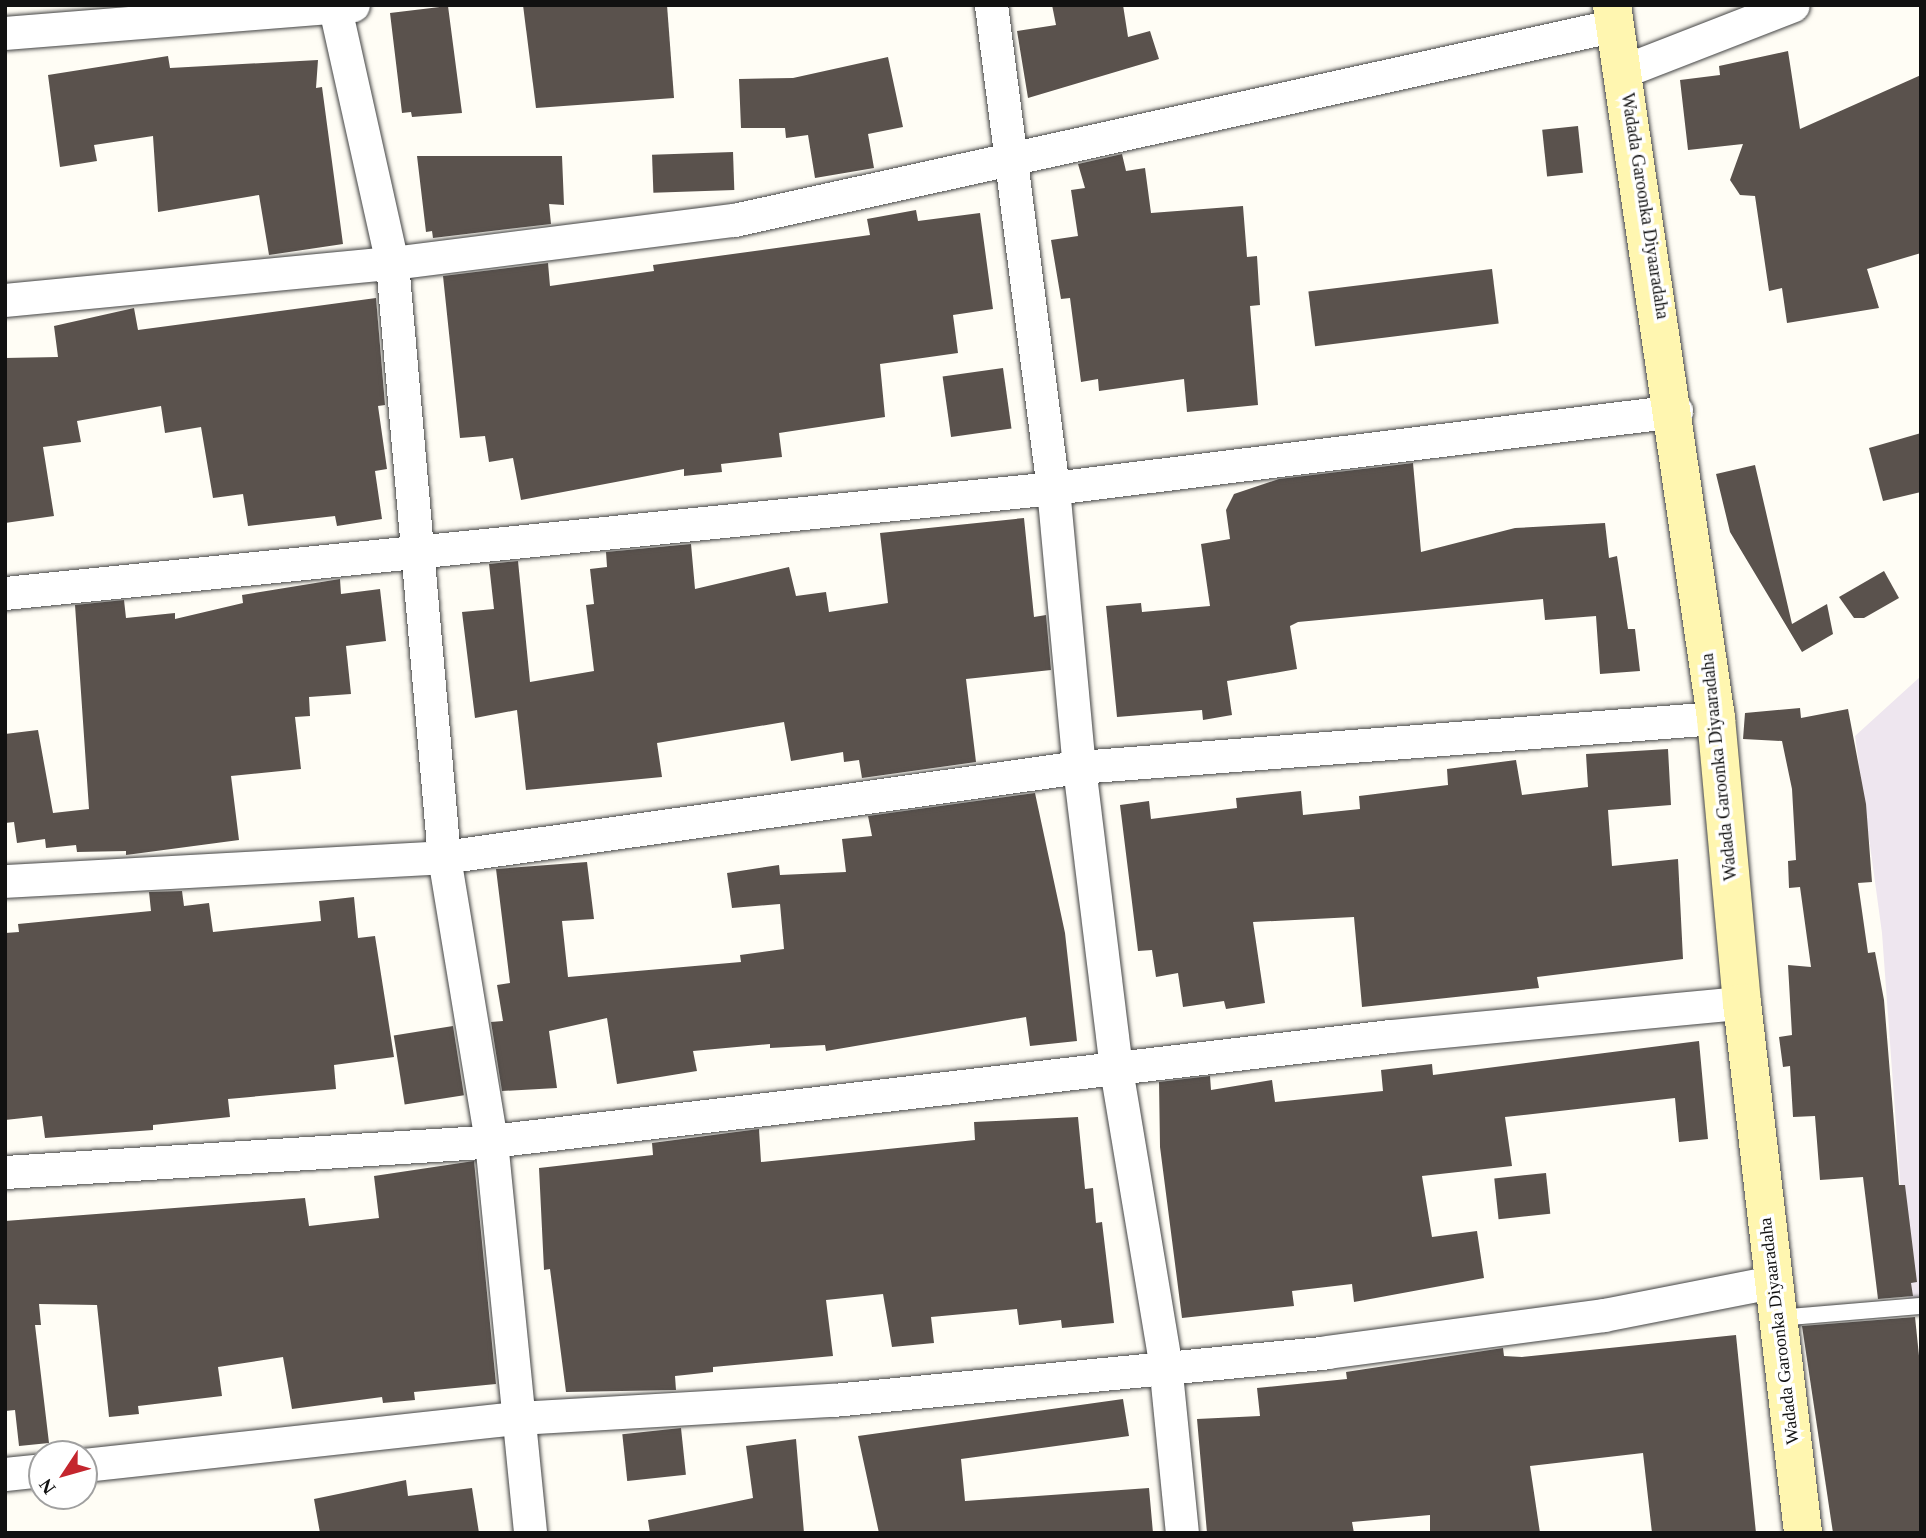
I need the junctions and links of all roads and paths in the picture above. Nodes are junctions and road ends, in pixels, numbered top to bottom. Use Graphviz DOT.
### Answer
graph roads {
  1 [pos="991,5"];
  2 [pos="1793,5"];
  3 [pos="344,7"];
  4 [pos="1614,15"];
  5 [pos="5,33"];
  6 [pos="1624,71"];
  7 [pos="1007,158"];
  8 [pos="393,263"];
  9 [pos="5,300"];
  10 [pos="1676,411"];
  11 [pos="1053,488"];
  12 [pos="416,552"];
  13 [pos="5,593"];
  14 [pos="1716,718"];
  15 [pos="1079,767"];
  16 [pos="444,856"];
  17 [pos="5,881"];
  18 [pos="1742,1003"];
  19 [pos="1116,1069"];
  20 [pos="491,1141"];
  21 [pos="5,1172"];
  22 [pos="1774,1300"];
  23 [pos="1921,1306"];
  24 [pos="1165,1363"];
  25 [pos="517,1418"];
  26 [pos="98,1463"];
  27 [pos="28,1471"];
  28 [pos="5,1474"];
  29 [pos="530,1533"];
  30 [pos="1182,1533"];
  31 [pos="1802,1533"];
  1 -- 7 [label="street"];
  2 -- 6 [label="street"];
  3 -- 5 [label="street"];
  3 -- 8 [label="street"];
  4 -- 6 [label="main road, Wadada Garoonka Diyaaradaha"];
  4 -- 7 [label="street"];
  6 -- 10 [label="main road, Wadada Garoonka Diyaaradaha"];
  7 -- 8 [label="street"];
  7 -- 11 [label="street"];
  8 -- 9 [label="street"];
  8 -- 12 [label="street"];
  10 -- 11 [label="street"];
  10 -- 14 [label="main road, Wadada Garoonka Diyaaradaha"];
  11 -- 12 [label="street"];
  11 -- 15 [label="street"];
  12 -- 13 [label="street"];
  12 -- 16 [label="street"];
  14 -- 15 [label="street"];
  14 -- 18 [label="main road, Wadada Garoonka Diyaaradaha"];
  15 -- 16 [label="street"];
  15 -- 19 [label="street"];
  16 -- 17 [label="street"];
  16 -- 20 [label="street"];
  18 -- 19 [label="street"];
  18 -- 22 [label="main road, Wadada Garoonka Diyaaradaha"];
  19 -- 20 [label="street"];
  19 -- 24 [label="street"];
  20 -- 21 [label="street"];
  20 -- 25 [label="street"];
  22 -- 23 [label="lane"];
  22 -- 24 [label="street"];
  22 -- 31 [label="main road, Wadada Garoonka Diyaaradaha"];
  24 -- 25 [label="street"];
  24 -- 30 [label="street"];
  25 -- 26 [label="street"];
  25 -- 29 [label="street"];
  27 -- 28 [label="street"];
}
